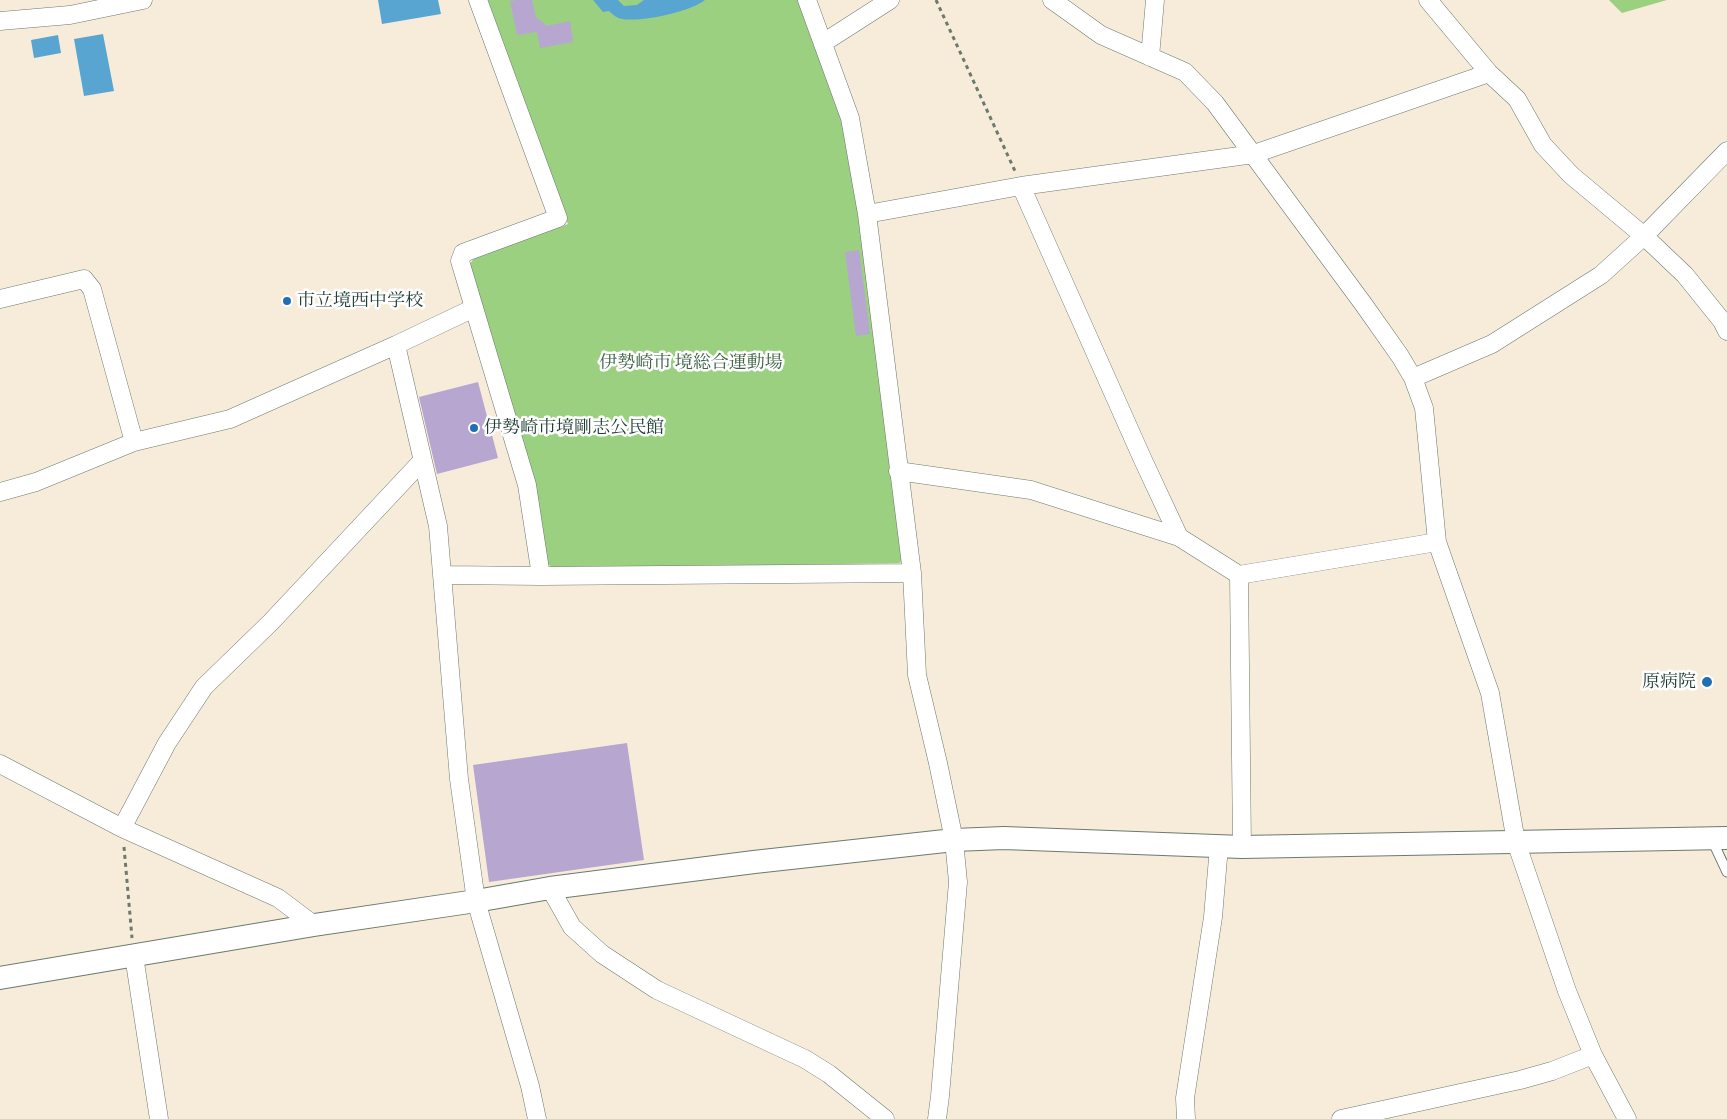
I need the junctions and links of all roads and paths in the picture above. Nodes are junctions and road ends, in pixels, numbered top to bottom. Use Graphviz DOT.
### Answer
graph roads {
  1 [pos="143,0"];
  2 [pos="478,0"];
  3 [pos="807,0"];
  4 [pos="890,0"];
  5 [pos="936,0"];
  6 [pos="1052,0"];
  7 [pos="1156,0"];
  8 [pos="1428,0"];
  9 [pos="0,21"];
  10 [pos="823,43"];
  11 [pos="1150,57"];
  12 [pos="1489,73"];
  13 [pos="1727,151"];
  14 [pos="1254,154"];
  15 [pos="1021,186"];
  16 [pos="867,214"];
  17 [pos="1644,236"];
  18 [pos="0,299"];
  19 [pos="474,308"];
  20 [pos="1727,331"];
  21 [pos="396,345"];
  22 [pos="1413,378"];
  23 [pos="134,442"];
  24 [pos="422,461"];
  25 [pos="898,471"];
  26 [pos="0,492"];
  27 [pos="1179,538"];
  28 [pos="1437,542"];
  29 [pos="912,573"];
  30 [pos="442,575"];
  31 [pos="1240,575"];
  32 [pos="541,576"];
  33 [pos="0,764"];
  34 [pos="122,828"];
  35 [pos="1719,838"];
  36 [pos="954,840"];
  37 [pos="1516,842"];
  38 [pos="1230,846"];
  39 [pos="1727,872"];
  40 [pos="550,888"];
  41 [pos="476,901"];
  42 [pos="314,925"];
  43 [pos="134,956"];
  44 [pos="0,978"];
  45 [pos="1593,1055"];
  46 [pos="159,1119"];
  47 [pos="537,1119"];
  48 [pos="884,1119"];
  49 [pos="937,1119"];
  50 [pos="1186,1119"];
  51 [pos="1341,1119"];
  52 [pos="1626,1119"];
  1 -- 9 [label="street"];
  2 -- 19 [label="street"];
  3 -- 10 [label="street"];
  4 -- 10 [label="street"];
  5 -- 15 [label="path"];
  6 -- 11 [label="street"];
  7 -- 11 [label="street"];
  8 -- 12 [label="street"];
  10 -- 16 [label="street"];
  11 -- 14 [label="street"];
  12 -- 14 [label="street"];
  12 -- 17 [label="street"];
  13 -- 17 [label="street"];
  14 -- 15 [label="street"];
  14 -- 22 [label="street"];
  15 -- 16 [label="street"];
  15 -- 27 [label="street"];
  16 -- 25 [label="street"];
  17 -- 20 [label="street"];
  17 -- 22 [label="street"];
  18 -- 23 [label="street"];
  19 -- 21 [label="street"];
  19 -- 32 [label="street"];
  21 -- 23 [label="street"];
  21 -- 24 [label="street"];
  22 -- 28 [label="street"];
  23 -- 26 [label="street"];
  24 -- 30 [label="street"];
  24 -- 34 [label="street"];
  25 -- 27 [label="street"];
  25 -- 29 [label="street"];
  27 -- 31 [label="street"];
  28 -- 31 [label="street"];
  28 -- 37 [label="street"];
  29 -- 32 [label="street"];
  29 -- 36 [label="street"];
  30 -- 32 [label="street"];
  30 -- 41 [label="street"];
  31 -- 38 [label="street"];
  33 -- 34 [label="street"];
  34 -- 42 [label="street"];
  34 -- 43 [label="path"];
  35 -- 37 [label="street"];
  35 -- 39 [label="lane"];
  36 -- 38 [label="street"];
  36 -- 40 [label="street"];
  36 -- 49 [label="street"];
  37 -- 38 [label="street"];
  37 -- 45 [label="street"];
  38 -- 50 [label="street"];
  40 -- 41 [label="street"];
  40 -- 48 [label="street"];
  41 -- 42 [label="street"];
  41 -- 47 [label="street"];
  42 -- 43 [label="street"];
  43 -- 44 [label="street"];
  43 -- 46 [label="street"];
  45 -- 51 [label="street"];
  45 -- 52 [label="street"];
}
